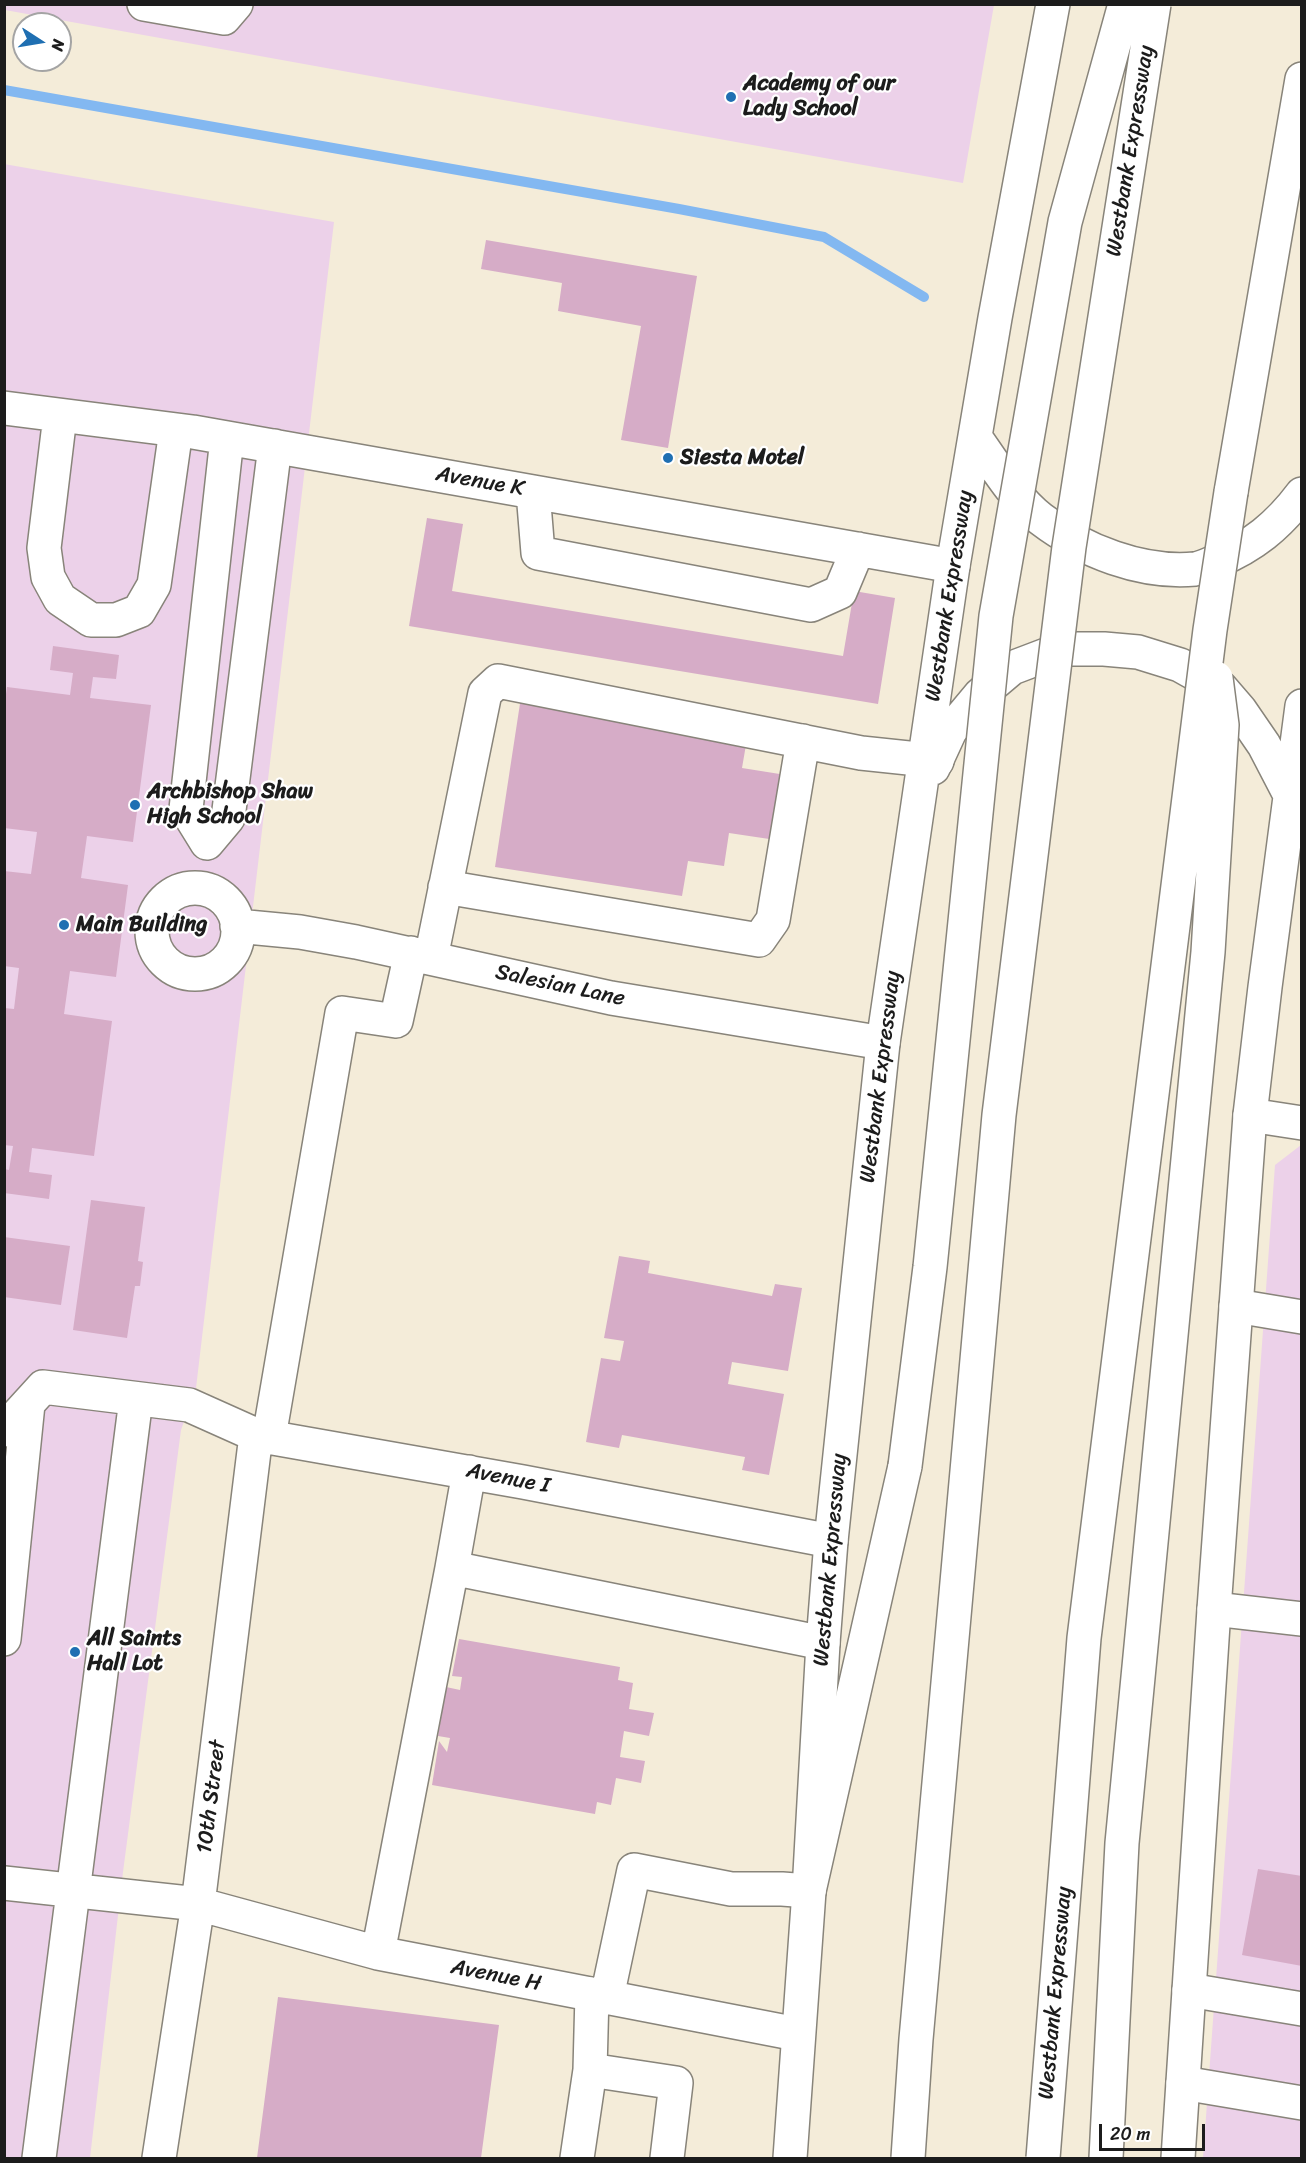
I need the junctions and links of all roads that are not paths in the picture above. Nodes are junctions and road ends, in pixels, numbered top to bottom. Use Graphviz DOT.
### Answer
graph roads {
  1 [pos="144,4"];
  2 [pos="236,4"];
  3 [pos="1053,4"];
  4 [pos="1125,4"];
  5 [pos="1154,4"];
  6 [pos="1302,79"];
  7 [pos="4,408"];
  8 [pos="60,416"];
  9 [pos="176,430"];
  10 [pos="975,437"];
  11 [pos="227,438"];
  12 [pos="275,446"];
  13 [pos="533,492"];
  14 [pos="1302,494"];
  15 [pos="858,549"];
  16 [pos="953,566"];
  17 [pos="1210,630"];
  18 [pos="1302,706"];
  19 [pos="803,741"];
  20 [pos="931,760"];
  21 [pos="1290,795"];
  22 [pos="207,843"];
  23 [pos="445,887"];
  24 [pos="207,889"];
  25 [pos="237,926"];
  26 [pos="421,956"];
  27 [pos="883,1043"];
  28 [pos="1250,1115"];
  29 [pos="1302,1123"];
  30 [pos="1236,1306"];
  31 [pos="1302,1317"];
  32 [pos="136,1399"];
  33 [pos="28,1404"];
  34 [pos="4,1430"];
  35 [pos="262,1436"];
  36 [pos="469,1472"];
  37 [pos="831,1541"];
  38 [pos="452,1568"];
  39 [pos="1214,1609"];
  40 [pos="1302,1619"];
  41 [pos="4,1639"];
  42 [pos="823,1643"];
  43 [pos="4,1883"];
  44 [pos="75,1890"];
  45 [pos="808,1891"];
  46 [pos="198,1904"];
  47 [pos="378,1953"];
  48 [pos="1189,1990"];
  49 [pos="599,1996"];
  50 [pos="1302,2009"];
  51 [pos="797,2034"];
  52 [pos="590,2070"];
  53 [pos="1183,2083"];
  54 [pos="1302,2103"];
  55 [pos="39,2158"];
  56 [pos="159,2158"];
  57 [pos="577,2158"];
  58 [pos="667,2158"];
  59 [pos="790,2158"];
  60 [pos="908,2158"];
  61 [pos="1043,2158"];
  62 [pos="1106,2158"];
  63 [pos="1178,2158"];
  1 -- 2 [label="main road"];
  3 -- 10 [label="main road, Westbank Expressway"];
  4 -- 45 [label="main road, bridge"];
  5 -- 60 [label="main road, Westbank Expressway, bridge"];
  6 -- 17 [label="main road, Westbank Expressway, bridge"];
  7 -- 8 [label="main road, Avenue K"];
  8 -- 9 [label="main road, Avenue K"];
  8 -- 9 [label="main road"];
  9 -- 11 [label="main road, Avenue K"];
  10 -- 14 [label="main road"];
  10 -- 16 [label="main road, Westbank Expressway"];
  11 -- 12 [label="main road, Avenue K"];
  11 -- 22 [label="main road"];
  12 -- 13 [label="main road, Avenue K"];
  12 -- 22 [label="main road"];
  13 -- 15 [label="main road, Avenue K"];
  13 -- 15 [label="main road"];
  15 -- 16 [label="main road, Avenue K"];
  16 -- 20 [label="main road, Westbank Expressway"];
  17 -- 61 [label="main road, Westbank Expressway, bridge"];
  17 -- 62 [label="main road, bridge"];
  18 -- 21 [label="main road"];
  19 -- 20 [label="main road"];
  19 -- 23 [label="main road"];
  19 -- 23 [label="main road"];
  20 -- 21 [label="main road, Westbank Expressway"];
  20 -- 27 [label="main road, Westbank Expressway"];
  21 -- 28 [label="main road"];
  22 -- 24 [label="main road"];
  23 -- 26 [label="main road"];
  24 -- 25 [label="main road"];
  24 -- 25 [label="main road"];
  25 -- 26 [label="main road, Salesian Lane"];
  26 -- 27 [label="main road, Salesian Lane"];
  26 -- 35 [label="main road, 10th Street"];
  27 -- 37 [label="main road, Westbank Expressway"];
  28 -- 29 [label="main road"];
  28 -- 30 [label="main road"];
  30 -- 31 [label="main road"];
  30 -- 39 [label="main road"];
  32 -- 33 [label="main road, Avenue I"];
  32 -- 35 [label="main road, Avenue I"];
  32 -- 44 [label="main road"];
  33 -- 34 [label="main road"];
  33 -- 41 [label="main road"];
  35 -- 36 [label="main road, Avenue I"];
  35 -- 46 [label="main road, 10th Street"];
  36 -- 37 [label="main road, Avenue I"];
  36 -- 38 [label="main road"];
  37 -- 42 [label="main road, Westbank Expressway"];
  38 -- 42 [label="main road"];
  38 -- 47 [label="main road"];
  39 -- 40 [label="main road"];
  39 -- 48 [label="main road"];
  42 -- 45 [label="main road, Westbank Expressway"];
  43 -- 44 [label="main road, Avenue H"];
  44 -- 46 [label="main road, Avenue H"];
  44 -- 55 [label="main road"];
  45 -- 49 [label="main road"];
  45 -- 51 [label="main road, Westbank Expressway"];
  46 -- 47 [label="main road, Avenue H"];
  46 -- 56 [label="main road, 10th Street"];
  47 -- 49 [label="main road, Avenue H"];
  48 -- 50 [label="main road"];
  48 -- 53 [label="main road"];
  49 -- 51 [label="main road, Avenue H"];
  49 -- 52 [label="main road"];
  51 -- 59 [label="main road, Westbank Expressway"];
  52 -- 57 [label="main road"];
  52 -- 58 [label="main road"];
  53 -- 54 [label="main road"];
  53 -- 63 [label="main road"];
}
